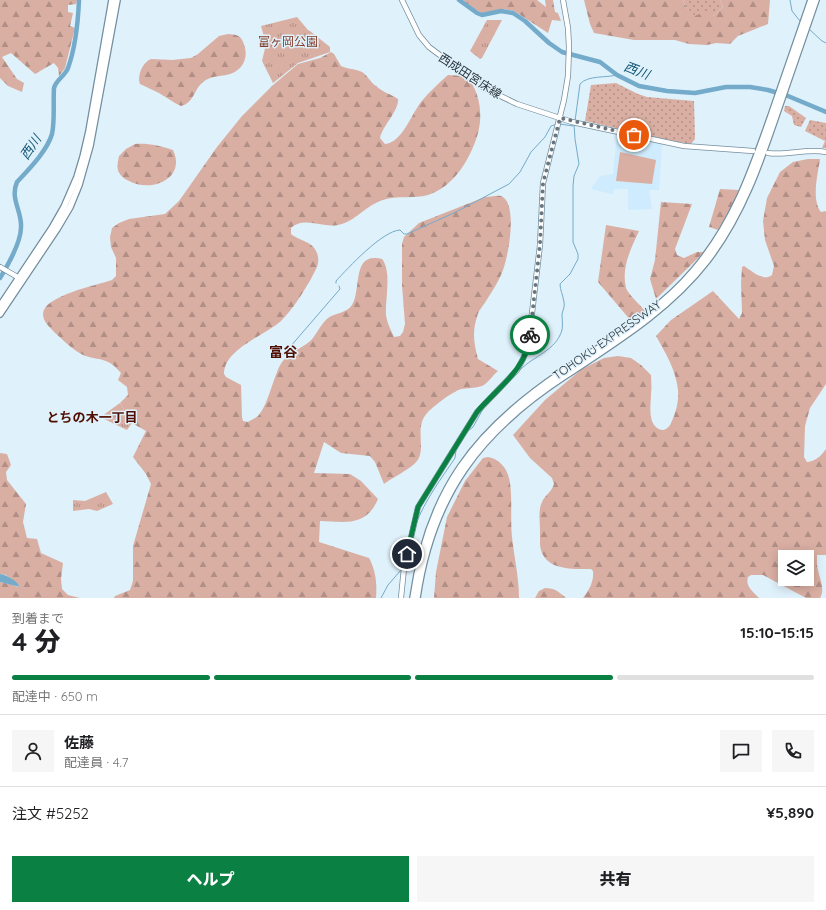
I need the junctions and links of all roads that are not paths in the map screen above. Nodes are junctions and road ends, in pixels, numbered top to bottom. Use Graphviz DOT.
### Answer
graph roads {
  1 [pos="112,0"];
  2 [pos="117,0"];
  3 [pos="402,0"];
  4 [pos="563,0"];
  5 [pos="811,0"];
  6 [pos="816,0"];
  7 [pos="783,88"];
  8 [pos="779,101"];
  9 [pos="558,122"];
  10 [pos="754,151"];
  11 [pos="826,152"];
  12 [pos="768,153"];
  13 [pos="1,268"];
  14 [pos="21,279"];
  15 [pos="0,306"];
  16 [pos="0,314"];
  17 [pos="401,598"];
  18 [pos="413,598"];
  19 [pos="417,598"];
  1 -- 14 [label="highway"];
  2 -- 14 [label="highway"];
  3 -- 9 [label="street, 西成田宮床線"];
  4 -- 9 [label="street"];
  5 -- 7 [label="highway, TOHOKU EXPRESSWAY"];
  6 -- 7 [label="highway, TOHOKU EXPRESSWAY"];
  7 -- 8 [label="highway, TOHOKU EXPRESSWAY"];
  8 -- 18 [label="highway, TOHOKU EXPRESSWAY"];
  8 -- 19 [label="highway, TOHOKU EXPRESSWAY"];
  9 -- 10 [label="street, 西成田宮床線"];
  9 -- 17 [label="street"];
  11 -- 12 [label="street"];
  13 -- 14 [label="street"];
  14 -- 15 [label="highway"];
  14 -- 16 [label="highway"];
}
